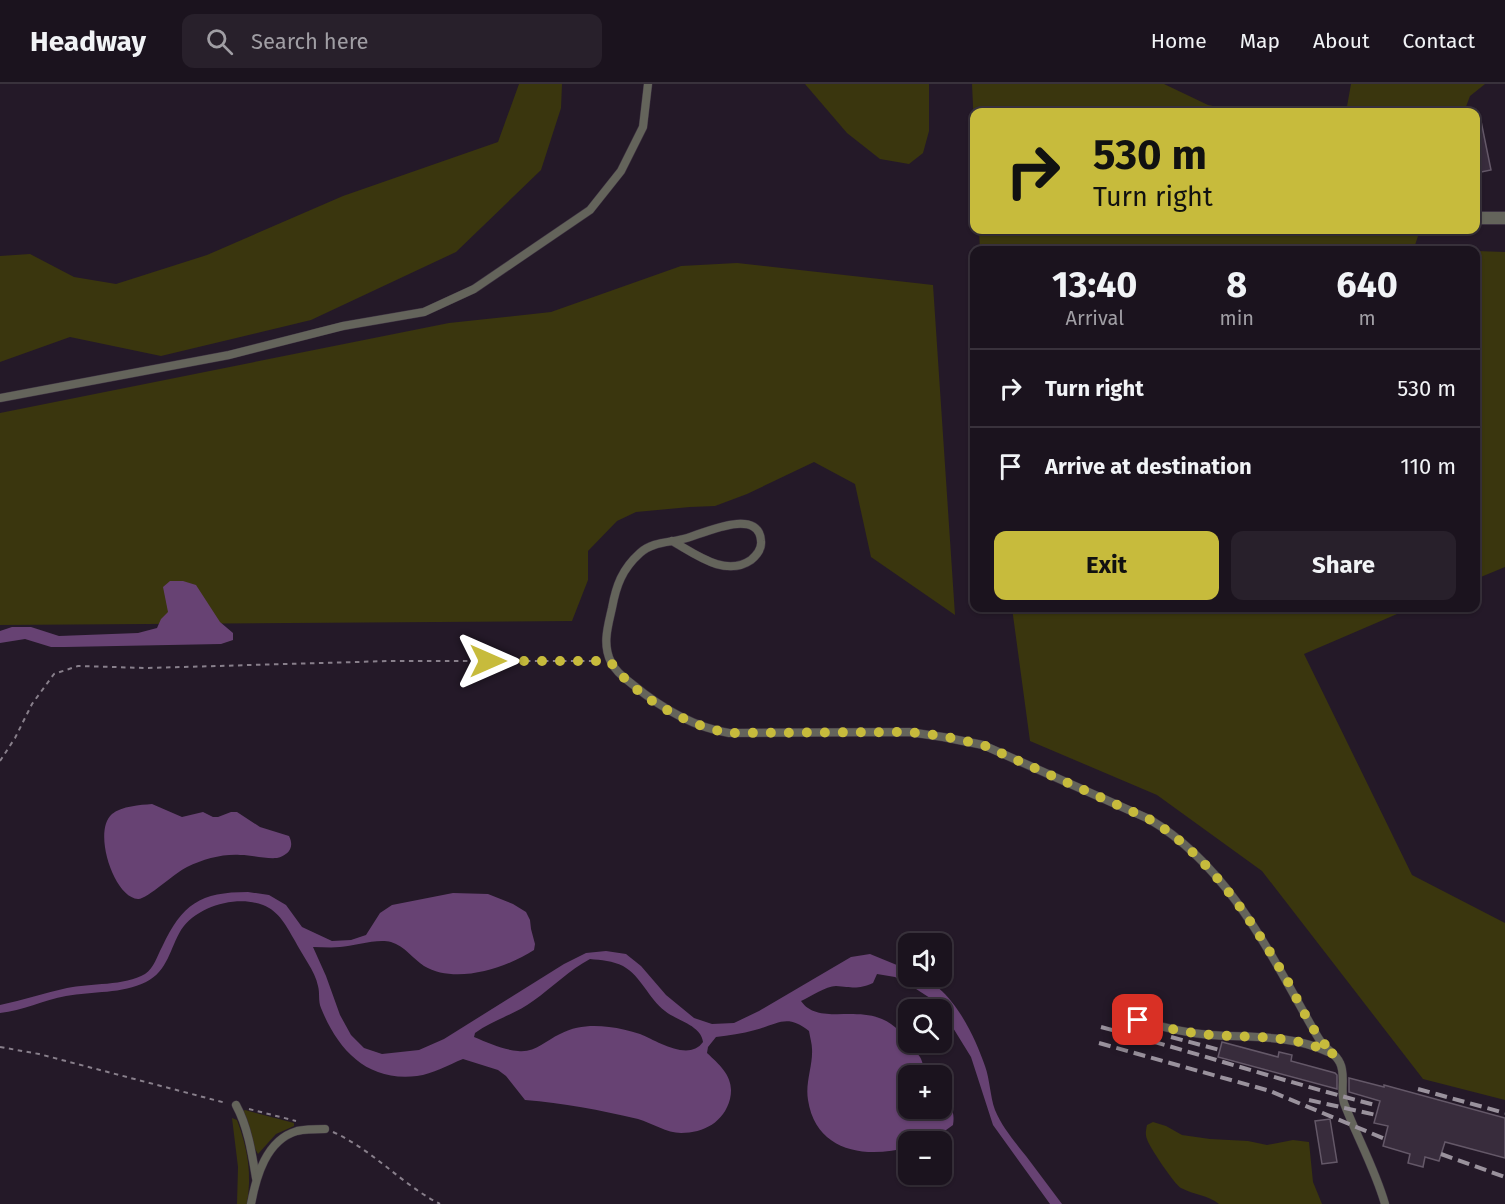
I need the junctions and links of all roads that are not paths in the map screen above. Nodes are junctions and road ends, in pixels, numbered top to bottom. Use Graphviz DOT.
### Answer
graph roads {
  1 [pos="648,84"];
  2 [pos="1480,218"];
  3 [pos="1505,218"];
  4 [pos="0,398"];
  5 [pos="672,541"];
  6 [pos="1138,1020"];
  7 [pos="1335,1055"];
  8 [pos="236,1105"];
  9 [pos="325,1129"];
  10 [pos="256,1178"];
  11 [pos="251,1204"];
  12 [pos="1385,1204"];
  1 -- 4 [label="lane"];
  2 -- 3 [label="street"];
  5 -- 5 [label="lane"];
  5 -- 7 [label="lane"];
  6 -- 7 [label="lane"];
  7 -- 12 [label="lane"];
  8 -- 10 [label="lane"];
  9 -- 10 [label="lane"];
  10 -- 11 [label="lane"];
}
